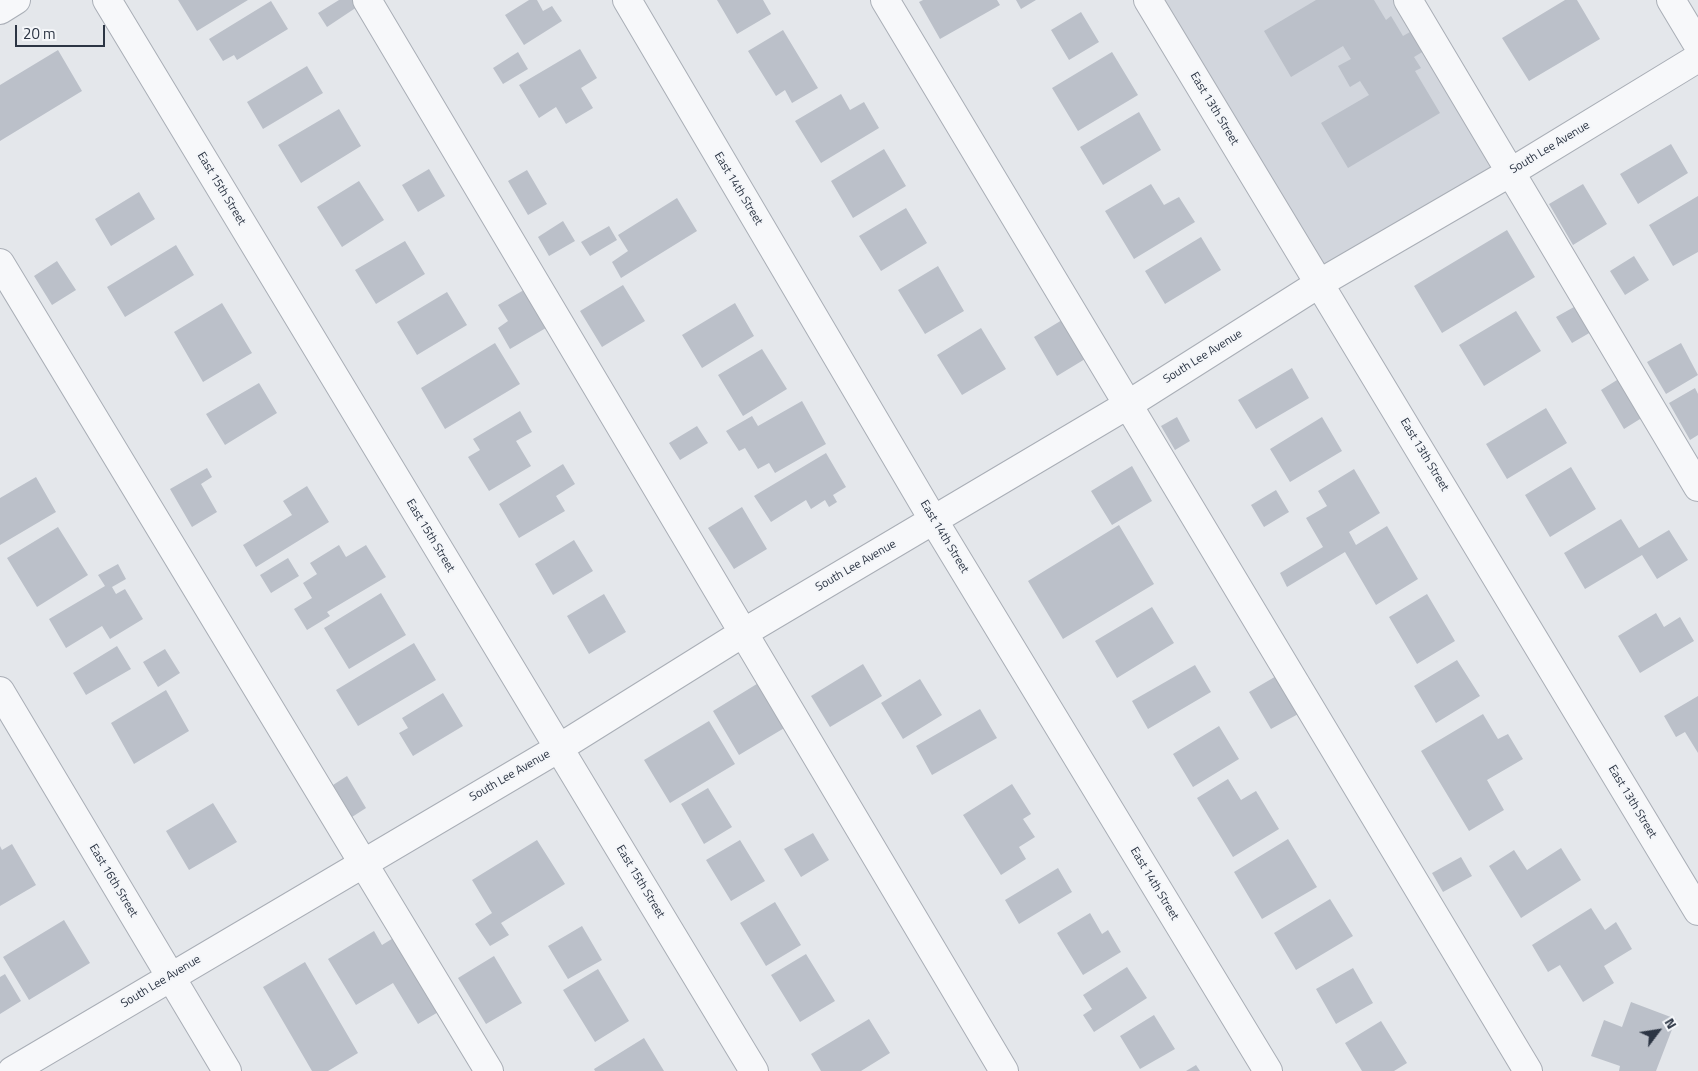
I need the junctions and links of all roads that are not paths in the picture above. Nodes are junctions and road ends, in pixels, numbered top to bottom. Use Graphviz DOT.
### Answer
graph roads {
  1 [pos="16,0"];
  2 [pos="106,0"];
  3 [pos="367,0"];
  4 [pos="627,0"];
  5 [pos="885,0"];
  6 [pos="1148,0"];
  7 [pos="1408,0"];
  8 [pos="1671,0"];
  9 [pos="0,10"];
  10 [pos="1698,45"];
  11 [pos="1698,58"];
  12 [pos="1511,172"];
  13 [pos="0,264"];
  14 [pos="1320,283"];
  15 [pos="1129,404"];
  16 [pos="1698,486"];
  17 [pos="934,521"];
  18 [pos="743,633"];
  19 [pos="0,691"];
  20 [pos="559,748"];
  21 [pos="363,863"];
  22 [pos="1698,911"];
  23 [pos="170,977"];
  24 [pos="12,1071"];
  25 [pos="228,1071"];
  26 [pos="489,1071"];
  27 [pos="754,1071"];
  28 [pos="1004,1071"];
  29 [pos="1268,1071"];
  30 [pos="1528,1071"];
  1 -- 9 [label="street"];
  2 -- 20 [label="street, East 15th Street"];
  3 -- 18 [label="street"];
  4 -- 17 [label="street, East 14th Street"];
  5 -- 15 [label="street"];
  6 -- 14 [label="street, East 13th Street"];
  7 -- 12 [label="street"];
  8 -- 10 [label="street"];
  11 -- 12 [label="street, South Lee Avenue"];
  12 -- 14 [label="street, South Lee Avenue"];
  12 -- 16 [label="street"];
  13 -- 21 [label="street"];
  14 -- 15 [label="street, South Lee Avenue"];
  14 -- 22 [label="street, East 13th Street"];
  15 -- 17 [label="street, South Lee Avenue"];
  15 -- 30 [label="street"];
  17 -- 18 [label="street, South Lee Avenue"];
  17 -- 29 [label="street, East 14th Street"];
  18 -- 20 [label="street, South Lee Avenue"];
  18 -- 28 [label="street"];
  19 -- 23 [label="street, East 16th Street"];
  20 -- 21 [label="street, South Lee Avenue"];
  20 -- 27 [label="street, East 15th Street"];
  21 -- 23 [label="street, South Lee Avenue"];
  21 -- 26 [label="street"];
  23 -- 24 [label="street, South Lee Avenue"];
  23 -- 25 [label="street, East 16th Street"];
}
